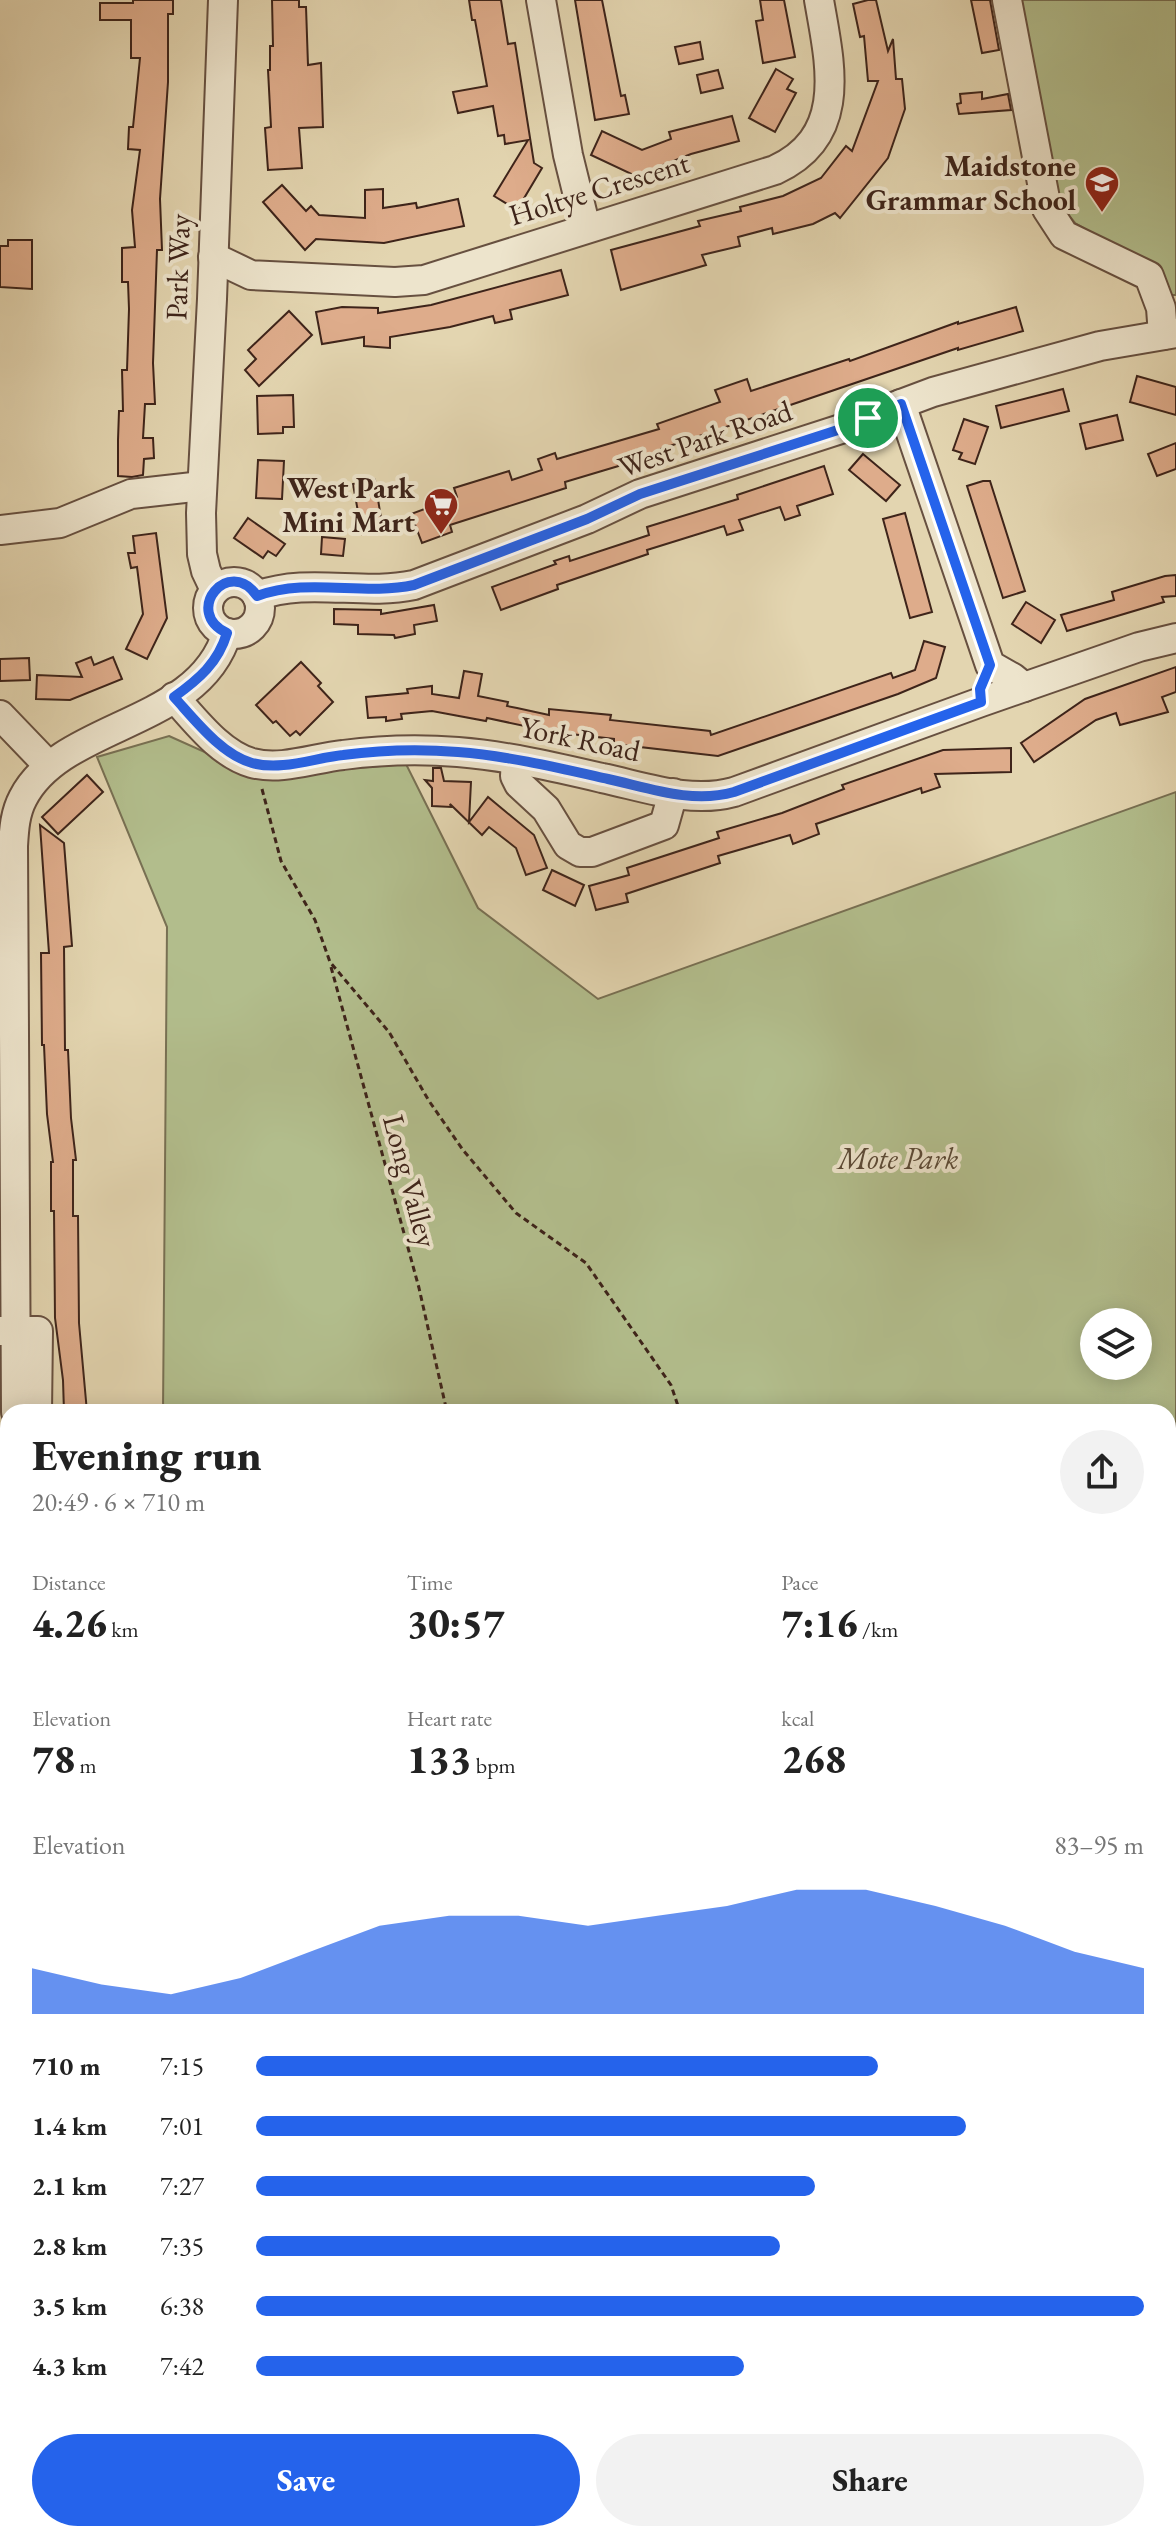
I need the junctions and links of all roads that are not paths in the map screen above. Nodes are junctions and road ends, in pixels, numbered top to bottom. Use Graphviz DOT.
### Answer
graph roads {
  1 [pos="223,0"];
  2 [pos="541,0"];
  3 [pos="819,0"];
  4 [pos="1007,0"];
  5 [pos="586,228"];
  6 [pos="213,257"];
  7 [pos="251,275"];
  8 [pos="212,299"];
  9 [pos="1170,334"];
  10 [pos="901,404"];
  11 [pos="202,486"];
  12 [pos="0,530"];
  13 [pos="215,590"];
  14 [pos="257,596"];
  15 [pos="227,633"];
  16 [pos="1176,638"];
  17 [pos="990,665"];
  18 [pos="1024,687"];
  19 [pos="174,697"];
  20 [pos="981,702"];
  21 [pos="0,715"];
  22 [pos="516,760"];
  23 [pos="49,766"];
  24 [pos="673,793"];
  25 [pos="8,1331"];
  26 [pos="15,1404"];
  27 [pos="37,1404"];
  1 -- 6 [label="street, Park Way"];
  2 -- 5 [label="street"];
  3 -- 5 [label="street, Holtye Crescent"];
  4 -- 9 [label="street"];
  5 -- 7 [label="street, Holtye Crescent"];
  6 -- 7 [label="street, Holtye Crescent"];
  6 -- 8 [label="street, Park Way"];
  7 -- 8 [label="street"];
  8 -- 11 [label="street, Park Way"];
  9 -- 10 [label="street, West Park Road"];
  10 -- 14 [label="street, West Park Road"];
  10 -- 17 [label="street"];
  11 -- 12 [label="street"];
  11 -- 13 [label="street, Park Way"];
  13 -- 14 [label="street"];
  13 -- 15 [label="street"];
  14 -- 15 [label="street"];
  15 -- 19 [label="street"];
  16 -- 18 [label="street, York Road"];
  17 -- 18 [label="street"];
  17 -- 20 [label="street"];
  18 -- 20 [label="street, York Road"];
  19 -- 22 [label="street, York Road"];
  19 -- 23 [label="street"];
  20 -- 24 [label="street, York Road"];
  21 -- 23 [label="street"];
  22 -- 24 [label="street, York Road"];
  22 -- 24 [label="street"];
  23 -- 25 [label="street"];
  25 -- 26 [label="street"];
  25 -- 27 [label="street"];
}
